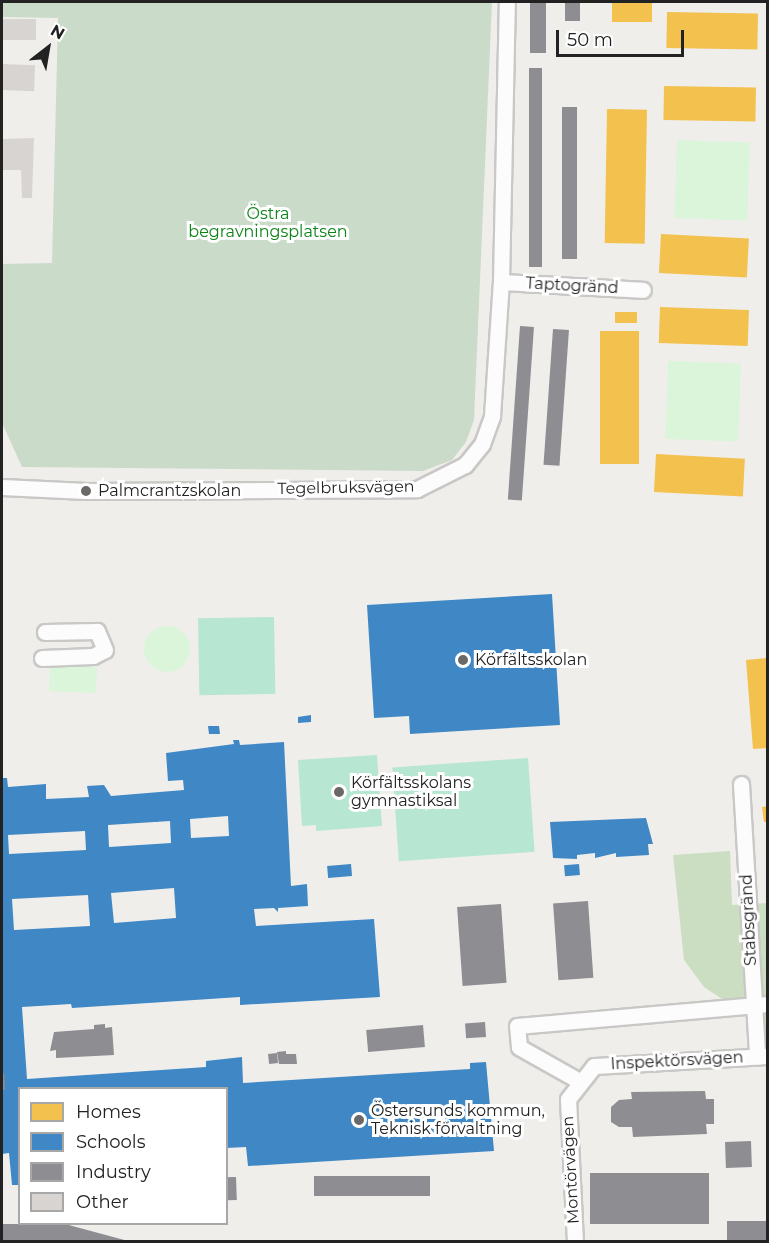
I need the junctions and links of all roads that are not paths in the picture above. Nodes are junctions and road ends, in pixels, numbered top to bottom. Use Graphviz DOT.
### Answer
graph roads {
  1 [pos="507,2"];
  2 [pos="501,282"];
  3 [pos="643,290"];
  4 [pos="2,486"];
  5 [pos="45,632"];
  6 [pos="42,658"];
  7 [pos="741,784"];
  8 [pos="761,1006"];
  9 [pos="762,1057"];
  10 [pos="581,1082"];
  11 [pos="568,1099"];
  12 [pos="575,1242"];
  1 -- 2 [label="street, Tegelbruksvägen"];
  2 -- 3 [label="street, Taptogränd"];
  2 -- 4 [label="street, Tegelbruksvägen"];
  5 -- 6 [label="street"];
  7 -- 8 [label="street, Stabsgränd"];
  8 -- 9 [label="street, Stabsgränd"];
  8 -- 10 [label="street"];
  9 -- 10 [label="street, Inspektörsvägen"];
  10 -- 11 [label="street, Inspektörsvägen"];
  11 -- 12 [label="street, Montörvägen"];
}
